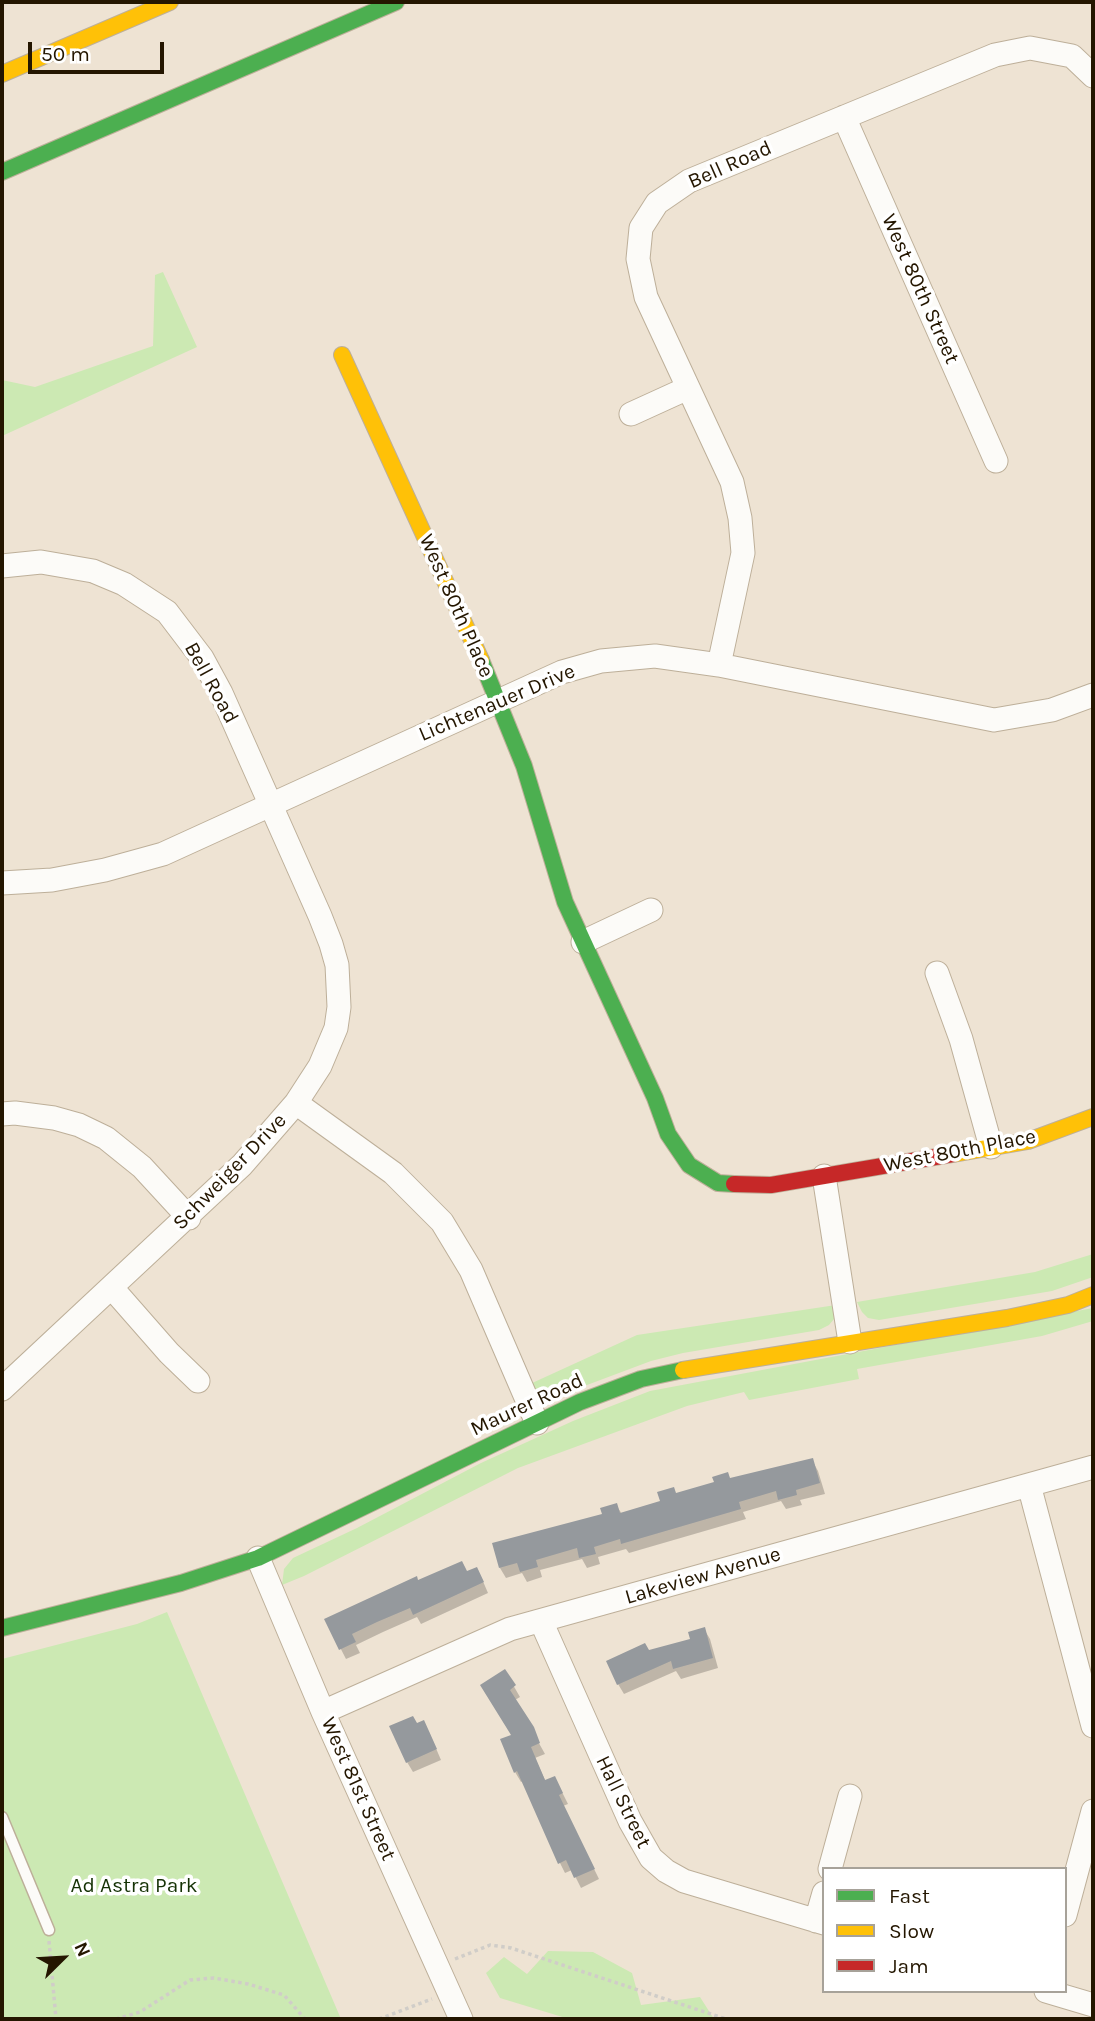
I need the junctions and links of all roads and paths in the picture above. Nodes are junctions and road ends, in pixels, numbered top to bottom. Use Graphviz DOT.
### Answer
graph roads {
  1 [pos="170,2"];
  2 [pos="396,2"];
  3 [pos="2,74"];
  4 [pos="1093,76"];
  5 [pos="844,117"];
  6 [pos="2,172"];
  7 [pos="342,355"];
  8 [pos="688,388"];
  9 [pos="631,414"];
  10 [pos="996,461"];
  11 [pos="2,566"];
  12 [pos="719,665"];
  13 [pos="1093,695"];
  14 [pos="498,701"];
  15 [pos="269,804"];
  16 [pos="2,883"];
  17 [pos="652,910"];
  18 [pos="583,942"];
  19 [pos="937,973"];
  20 [pos="296,1103"];
  21 [pos="2,1114"];
  22 [pos="1093,1117"];
  23 [pos="992,1147"];
  24 [pos="824,1176"];
  25 [pos="189,1218"];
  26 [pos="111,1288"];
  27 [pos="1093,1295"];
  28 [pos="849,1342"];
  29 [pos="198,1381"];
  30 [pos="2,1389"];
  31 [pos="537,1423"];
  32 [pos="1093,1467"];
  33 [pos="1029,1485"];
  34 [pos="258,1558"];
  35 [pos="541,1621"];
  36 [pos="2,1628"];
  37 [pos="323,1712"];
  38 [pos="1093,1726"];
  39 [pos="850,1796"];
  40 [pos="1093,1811"];
  41 [pos="2,1817"];
  42 [pos="831,1867"];
  43 [pos="1067,1908"];
  44 [pos="820,1922"];
  45 [pos="49,1930"];
  46 [pos="452,1960"];
  47 [pos="448,1991"];
  48 [pos="1052,1993"];
  49 [pos="1093,2006"];
  50 [pos="20,2019"];
  51 [pos="55,2019"];
  52 [pos="116,2019"];
  53 [pos="304,2019"];
  54 [pos="379,2019"];
  55 [pos="461,2019"];
  56 [pos="726,2019"];
  1 -- 3 [label="main road"];
  2 -- 6 [label="main road"];
  4 -- 5 [label="street, Bell Road"];
  5 -- 8 [label="street, Bell Road"];
  5 -- 10 [label="street, West 80th Street"];
  7 -- 14 [label="main road, West 80th Place"];
  8 -- 9 [label="street"];
  8 -- 12 [label="street, Bell Road"];
  11 -- 15 [label="street, Bell Road"];
  12 -- 13 [label="street, Lichtenauer Drive"];
  12 -- 14 [label="street, Lichtenauer Drive"];
  14 -- 15 [label="street, Lichtenauer Drive"];
  14 -- 18 [label="main road, West 80th Place"];
  15 -- 16 [label="street, Lichtenauer Drive"];
  15 -- 20 [label="street, Schweiger Drive"];
  17 -- 18 [label="street"];
  18 -- 24 [label="main road, West 80th Place"];
  19 -- 23 [label="street"];
  20 -- 25 [label="street, Schweiger Drive"];
  20 -- 31 [label="street"];
  21 -- 25 [label="street"];
  22 -- 23 [label="main road, West 80th Place"];
  23 -- 24 [label="main road, West 80th Place"];
  24 -- 28 [label="street"];
  25 -- 26 [label="street, Schweiger Drive"];
  26 -- 29 [label="street"];
  26 -- 30 [label="street, Schweiger Drive"];
  27 -- 28 [label="main road, Maurer Road"];
  28 -- 31 [label="main road, Maurer Road"];
  31 -- 34 [label="main road, Maurer Road"];
  32 -- 33 [label="street, Lakeview Avenue"];
  33 -- 35 [label="street, Lakeview Avenue"];
  33 -- 38 [label="street"];
  34 -- 36 [label="main road, Maurer Road"];
  34 -- 37 [label="street, West 81st Street"];
  35 -- 37 [label="street, Lakeview Avenue"];
  35 -- 44 [label="street, Hall Street"];
  37 -- 47 [label="street, West 81st Street"];
  39 -- 42 [label="street"];
  40 -- 43 [label="street"];
  41 -- 45 [label="lane"];
  45 -- 51 [label="path"];
  46 -- 56 [label="path"];
  47 -- 54 [label="path"];
  47 -- 55 [label="street, West 81st Street"];
  48 -- 49 [label="street"];
  50 -- 51 [label="path"];
  52 -- 53 [label="path"];
}
